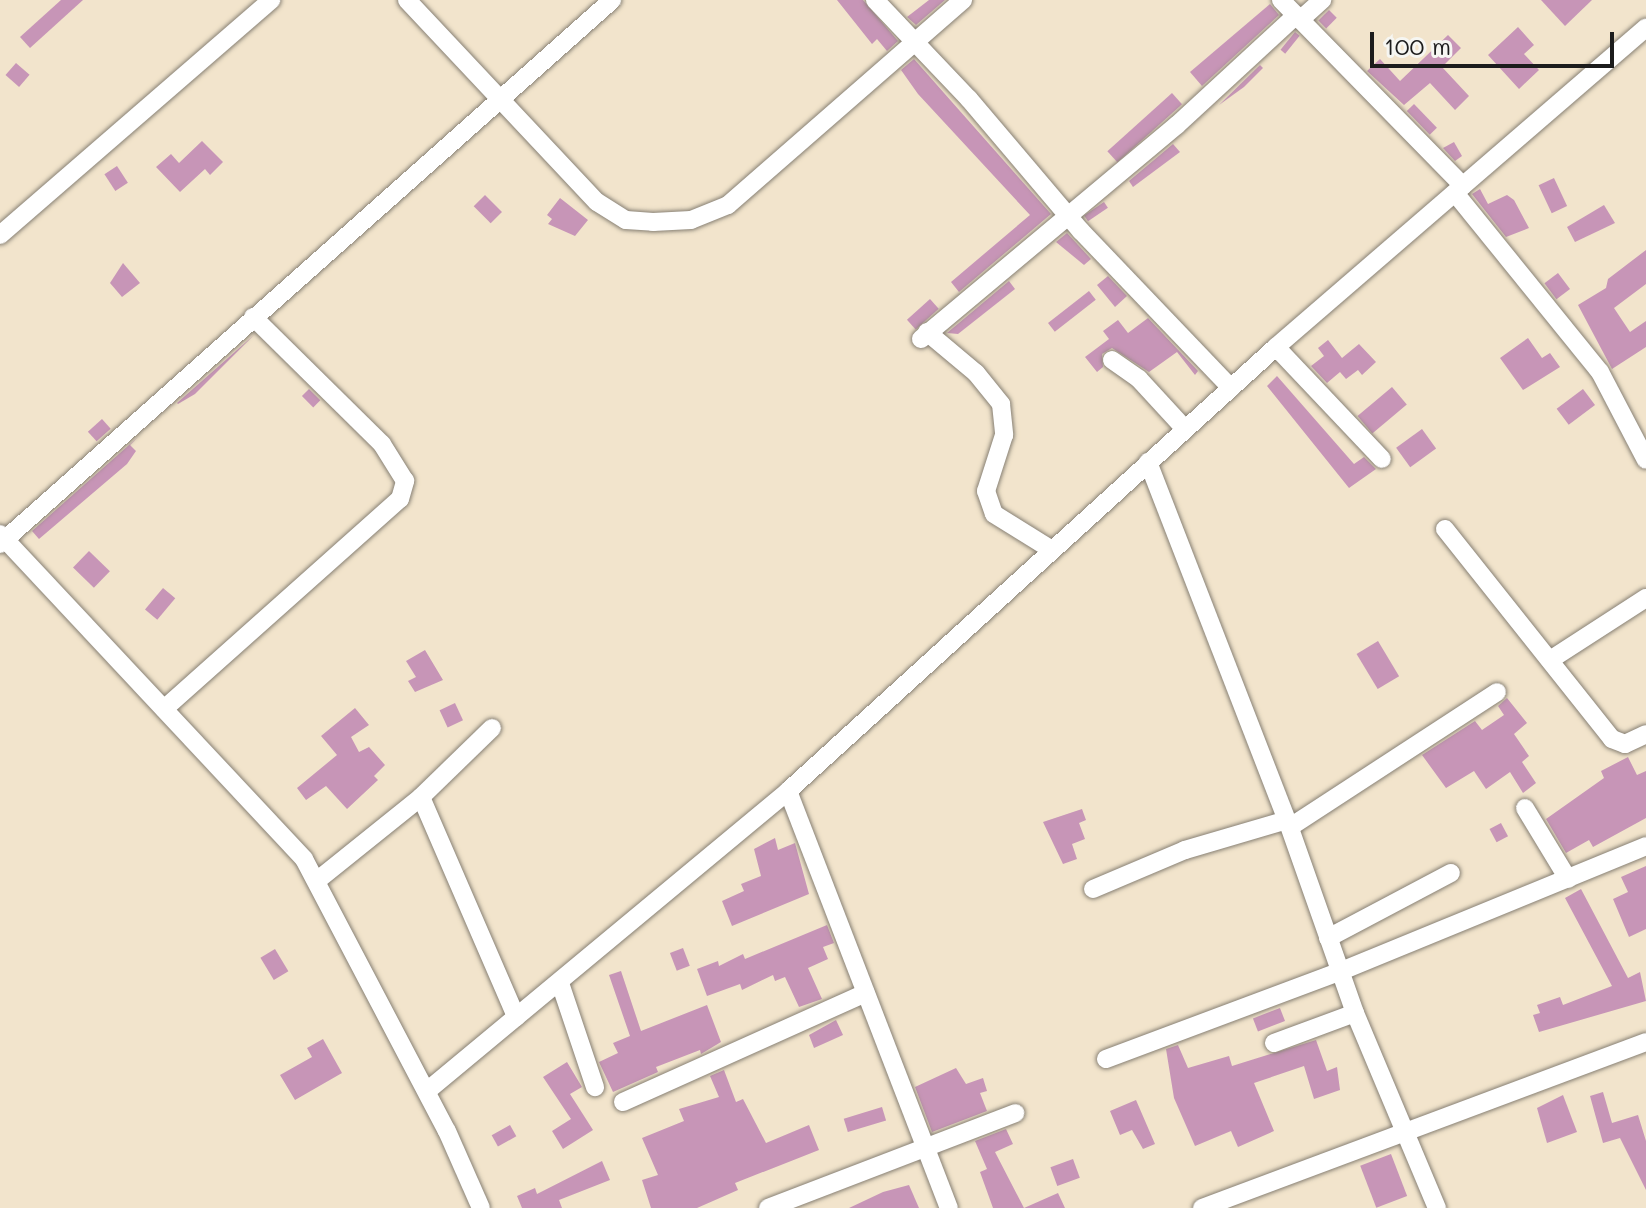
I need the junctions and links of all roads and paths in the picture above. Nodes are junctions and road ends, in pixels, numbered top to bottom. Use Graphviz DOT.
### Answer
graph roads {
  1 [pos="271,0"];
  2 [pos="407,0"];
  3 [pos="612,0"];
  4 [pos="875,0"];
  5 [pos="963,0"];
  6 [pos="1281,0"];
  7 [pos="1322,0"];
  8 [pos="1298,18"];
  9 [pos="1646,28"];
  10 [pos="915,42"];
  11 [pos="502,100"];
  12 [pos="1459,190"];
  13 [pos="1067,212"];
  14 [pos="0,235"];
  15 [pos="253,317"];
  16 [pos="1276,347"];
  17 [pos="1112,360"];
  18 [pos="1231,388"];
  19 [pos="1185,429"];
  20 [pos="1646,458"];
  21 [pos="1382,459"];
  22 [pos="1148,462"];
  23 [pos="1445,529"];
  24 [pos="2,539"];
  25 [pos="1052,550"];
  26 [pos="1646,598"];
  27 [pos="1550,660"];
  28 [pos="1497,692"];
  29 [pos="164,709"];
  30 [pos="492,728"];
  31 [pos="1646,734"];
  32 [pos="788,791"];
  33 [pos="421,797"];
  34 [pos="1525,808"];
  35 [pos="1288,824"];
  36 [pos="1646,846"];
  37 [pos="1451,873"];
  38 [pos="319,879"];
  39 [pos="1568,879"];
  40 [pos="1093,889"];
  41 [pos="1328,938"];
  42 [pos="1339,972"];
  43 [pos="560,983"];
  44 [pos="866,993"];
  45 [pos="1355,1013"];
  46 [pos="516,1017"];
  47 [pos="1646,1042"];
  48 [pos="1274,1043"];
  49 [pos="1106,1059"];
  50 [pos="595,1087"];
  51 [pos="427,1091"];
  52 [pos="623,1102"];
  53 [pos="1015,1113"];
  54 [pos="1407,1130"];
  55 [pos="923,1148"];
  56 [pos="481,1208"];
  57 [pos="768,1208"];
  58 [pos="949,1208"];
  59 [pos="1202,1208"];
  60 [pos="1437,1208"];
  1 -- 14 [label="street"];
  2 -- 11 [label="street"];
  3 -- 11 [label="street"];
  4 -- 10 [label="street"];
  5 -- 10 [label="street"];
  6 -- 8 [label="street"];
  7 -- 8 [label="street"];
  8 -- 12 [label="street"];
  8 -- 13 [label="street"];
  9 -- 12 [label="street"];
  10 -- 11 [label="street"];
  10 -- 13 [label="street"];
  11 -- 15 [label="street"];
  12 -- 16 [label="street"];
  12 -- 20 [label="street"];
  13 -- 18 [label="street"];
  13 -- 25 [label="street"];
  15 -- 24 [label="street"];
  15 -- 29 [label="street"];
  16 -- 18 [label="street"];
  16 -- 21 [label="street"];
  17 -- 19 [label="street"];
  18 -- 19 [label="street"];
  19 -- 22 [label="street"];
  22 -- 25 [label="street"];
  22 -- 35 [label="street"];
  23 -- 27 [label="street"];
  24 -- 29 [label="street"];
  25 -- 32 [label="street"];
  26 -- 27 [label="street"];
  27 -- 31 [label="street"];
  28 -- 35 [label="street"];
  29 -- 38 [label="street"];
  30 -- 33 [label="street"];
  32 -- 43 [label="street"];
  32 -- 44 [label="street"];
  33 -- 38 [label="street"];
  33 -- 46 [label="street"];
  34 -- 39 [label="street"];
  35 -- 40 [label="street"];
  35 -- 41 [label="street"];
  36 -- 39 [label="street"];
  37 -- 41 [label="street"];
  38 -- 51 [label="street"];
  39 -- 42 [label="street"];
  41 -- 42 [label="street"];
  42 -- 45 [label="street"];
  42 -- 49 [label="street"];
  43 -- 46 [label="street"];
  43 -- 50 [label="street"];
  44 -- 52 [label="street"];
  44 -- 55 [label="street"];
  45 -- 48 [label="street"];
  45 -- 54 [label="street"];
  46 -- 51 [label="street"];
  47 -- 54 [label="street"];
  51 -- 56 [label="street"];
  53 -- 55 [label="street"];
  54 -- 59 [label="street"];
  54 -- 60 [label="street"];
  55 -- 57 [label="street"];
  55 -- 58 [label="street"];
}
